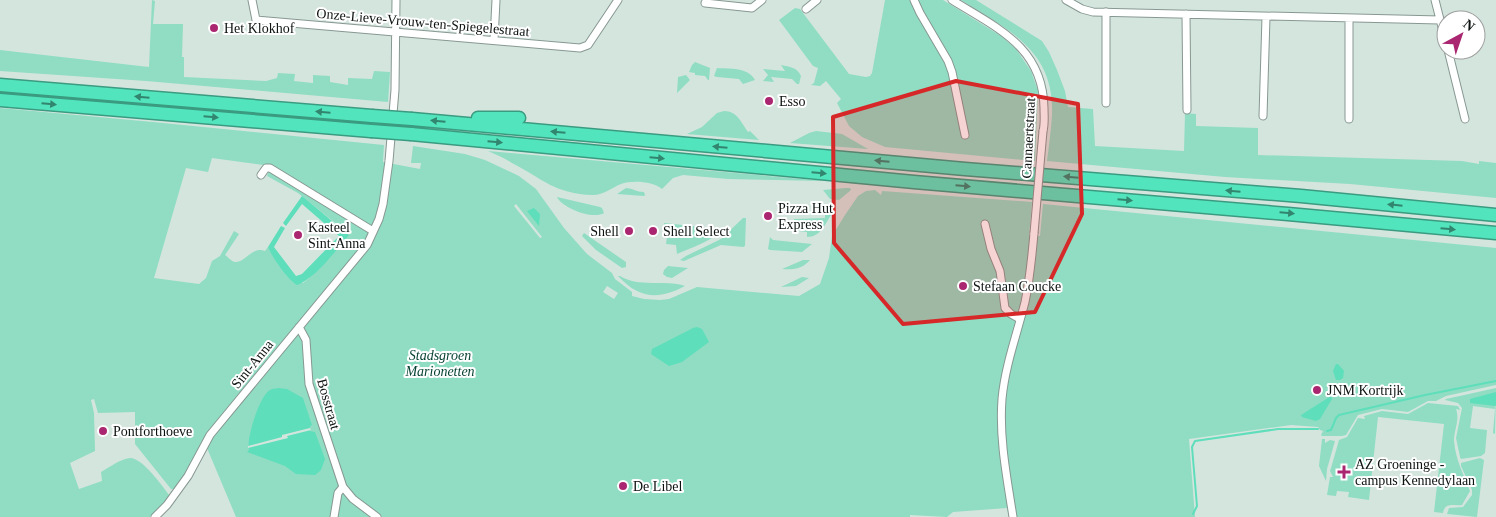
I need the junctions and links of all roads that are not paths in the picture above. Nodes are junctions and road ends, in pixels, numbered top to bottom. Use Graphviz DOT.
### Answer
graph roads {
  1 [pos="252,0"];
  2 [pos="396,0"];
  3 [pos="496,0"];
  4 [pos="618,0"];
  5 [pos="762,0"];
  6 [pos="817,0"];
  7 [pos="914,0"];
  8 [pos="952,0"];
  9 [pos="1066,0"];
  10 [pos="714,2"];
  11 [pos="705,3"];
  12 [pos="806,9"];
  13 [pos="1106,12"];
  14 [pos="1186,14"];
  15 [pos="1266,17"];
  16 [pos="1349,18"];
  17 [pos="1436,20"];
  18 [pos="397,33"];
  19 [pos="494,40"];
  20 [pos="1451,60"];
  21 [pos="0,85"];
  22 [pos="0,100"];
  23 [pos="1106,103"];
  24 [pos="1187,110"];
  25 [pos="1263,116"];
  26 [pos="519,118"];
  27 [pos="1349,119"];
  28 [pos="1466,119"];
  29 [pos="464,124"];
  30 [pos="965,135"];
  31 [pos="447,138"];
  32 [pos="459,147"];
  33 [pos="913,157"];
  34 [pos="965,169"];
  35 [pos="261,175"];
  36 [pos="914,182"];
  37 [pos="864,186"];
  38 [pos="1496,215"];
  39 [pos="985,224"];
  40 [pos="373,231"];
  41 [pos="1496,233"];
  42 [pos="1020,319"];
  43 [pos="299,327"];
  44 [pos="343,487"];
  45 [pos="155,517"];
  46 [pos="334,517"];
  47 [pos="377,517"];
  48 [pos="1013,517"];
  1 -- 18 [label="street, Onze-Lieve-Vrouw-ten-Spiegelestraat"];
  2 -- 18 [label="street, Sint-Anna"];
  3 -- 19 [label="street"];
  4 -- 19 [label="street, Onze-Lieve-Vrouw-ten-Spiegelestraat"];
  5 -- 10 [label="street"];
  6 -- 12 [label="street"];
  7 -- 30 [label="street"];
  8 -- 42 [label="street, Cannaertstraat, bridge"];
  9 -- 13 [label="street"];
  10 -- 11 [label="street"];
  13 -- 14 [label="street"];
  13 -- 23 [label="street"];
  14 -- 15 [label="street"];
  14 -- 24 [label="street"];
  15 -- 16 [label="street"];
  15 -- 25 [label="street"];
  16 -- 17 [label="street"];
  16 -- 27 [label="street"];
  18 -- 19 [label="street, Onze-Lieve-Vrouw-ten-Spiegelestraat"];
  18 -- 40 [label="street, Sint-Anna"];
  20 -- 28 [label="street"];
  29 -- 21 [label="highway, one-way, bridge"];
  22 -- 31 [label="highway, one-way, bridge"];
  26 -- 29 [label="highway"];
  34 -- 29 [label="highway, one-way"];
  31 -- 32 [label="highway"];
  31 -- 36 [label="highway, one-way"];
  33 -- 34 [label="highway"];
  38 -- 34 [label="highway, one-way"];
  35 -- 40 [label="street"];
  36 -- 37 [label="highway"];
  36 -- 41 [label="highway, one-way"];
  39 -- 42 [label="street"];
  40 -- 43 [label="street, Sint-Anna"];
  42 -- 48 [label="street, Cannaertstraat"];
  43 -- 44 [label="street, Bosstraat"];
  43 -- 45 [label="street, Sint-Anna"];
  44 -- 46 [label="street"];
  44 -- 47 [label="street, Bosstraat"];
}
